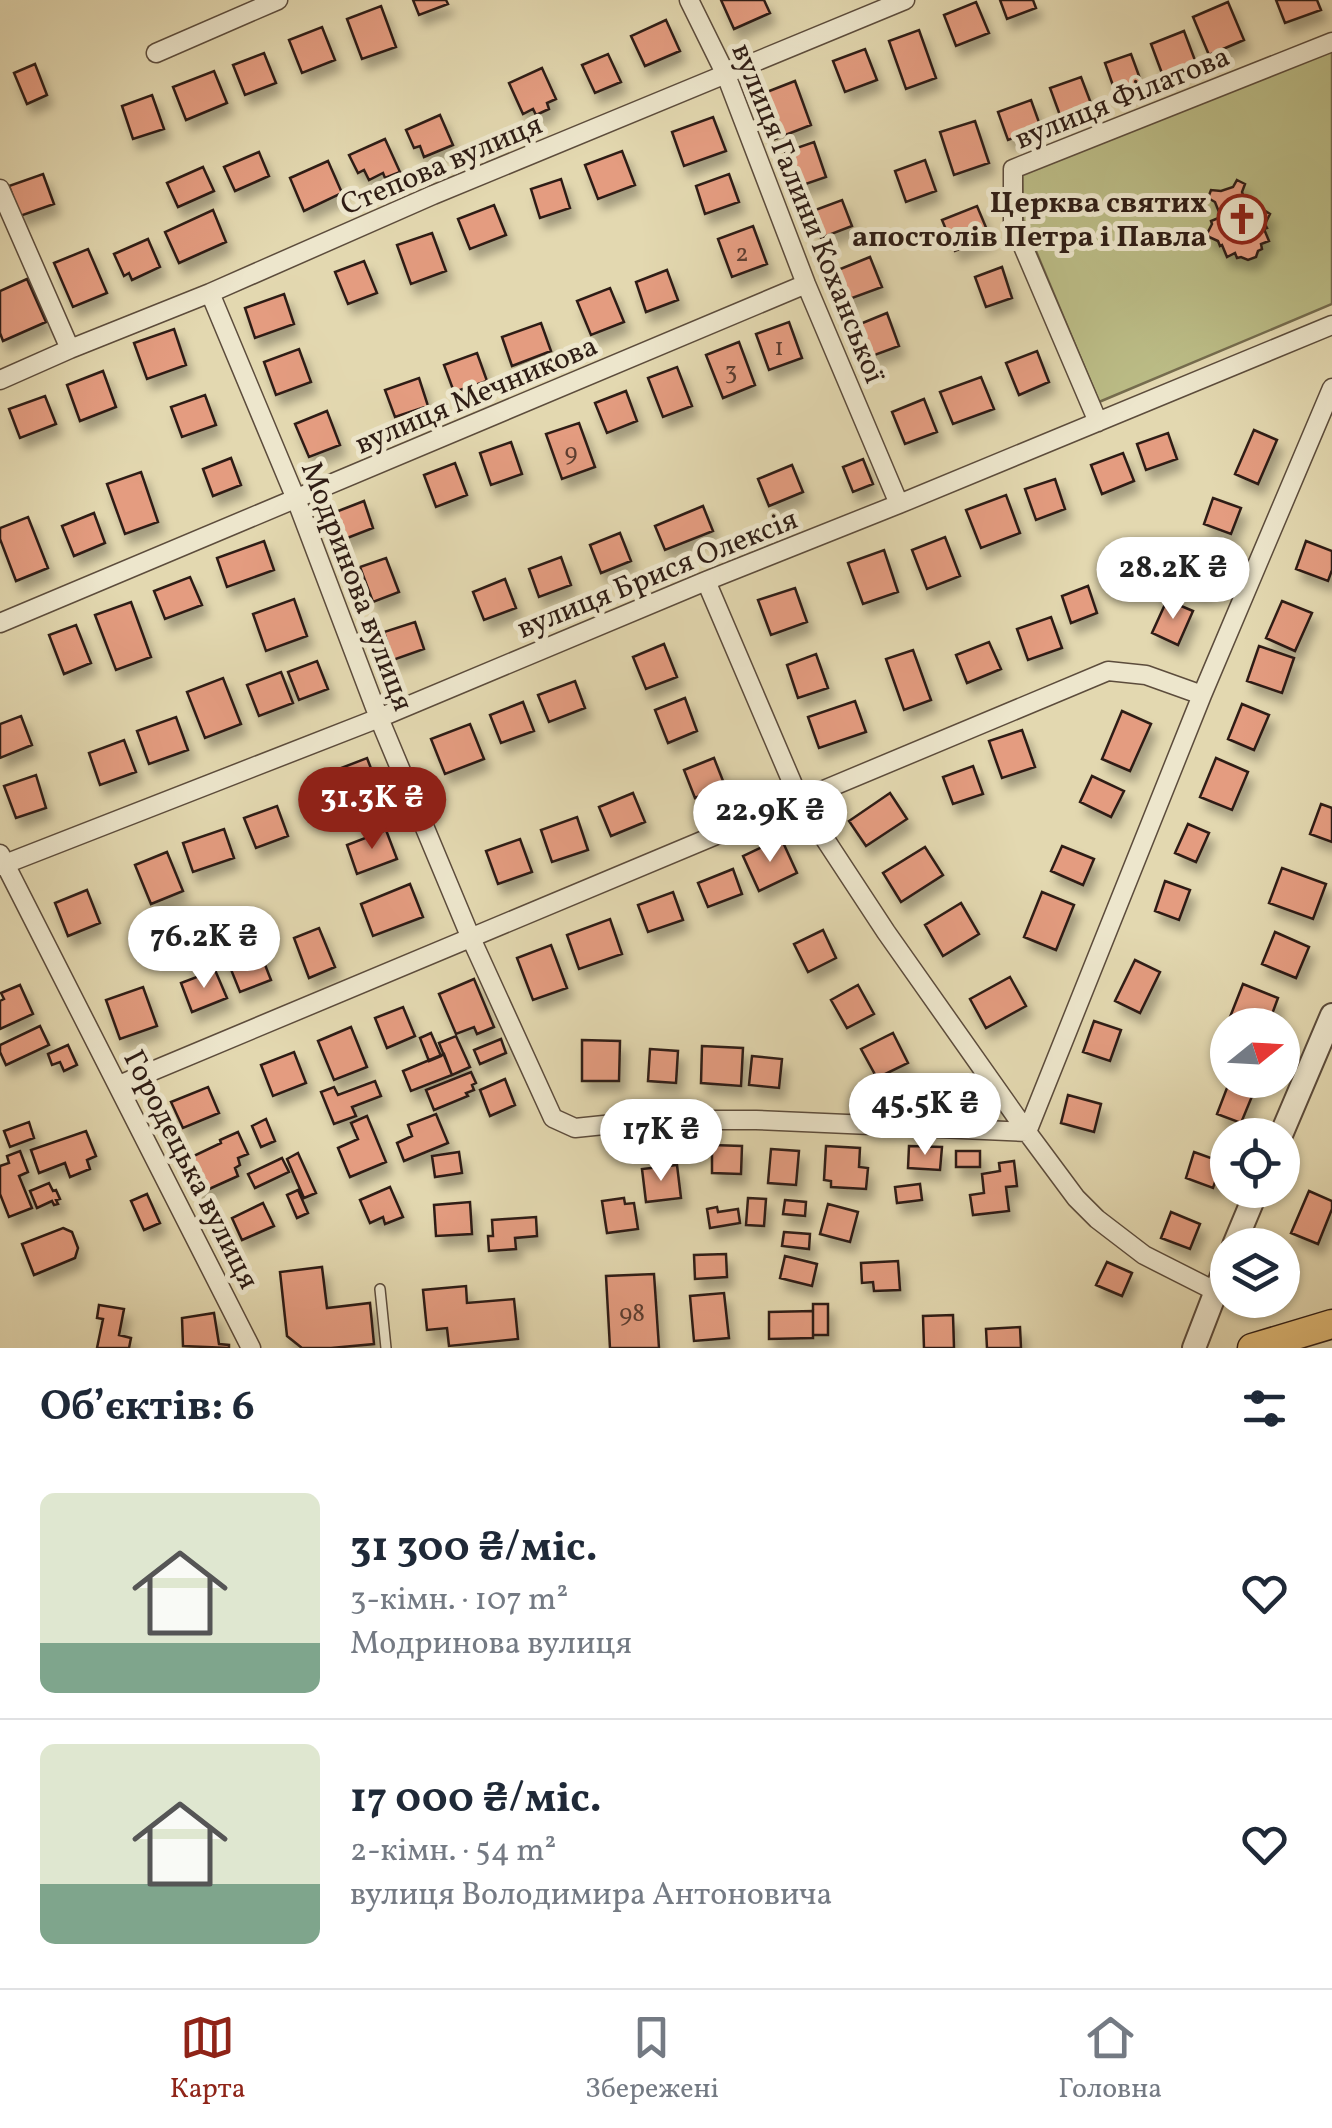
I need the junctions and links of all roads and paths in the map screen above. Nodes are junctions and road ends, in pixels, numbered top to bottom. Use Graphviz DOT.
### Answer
graph roads {
  1 [pos="278,0"];
  2 [pos="689,0"];
  3 [pos="905,0"];
  4 [pos="1332,42"];
  5 [pos="156,53"];
  6 [pos="726,76"];
  7 [pos="0,189"];
  8 [pos="806,284"];
  9 [pos="210,293"];
  10 [pos="1332,325"];
  11 [pos="70,348"];
  12 [pos="0,380"];
  13 [pos="1332,388"];
  14 [pos="1098,422"];
  15 [pos="296,499"];
  16 [pos="899,504"];
  17 [pos="706,581"];
  18 [pos="0,623"];
  19 [pos="1202,695"];
  20 [pos="379,718"];
  21 [pos="800,801"];
  22 [pos="2,862"];
  23 [pos="470,936"];
  24 [pos="1332,1015"];
  25 [pos="119,1084"];
  26 [pos="1288,1118"];
  27 [pos="1026,1132"];
  28 [pos="380,1289"];
  29 [pos="1210,1289"];
  30 [pos="1210,1302"];
  31 [pos="1332,1324"];
  32 [pos="251,1348"];
  33 [pos="386,1348"];
  34 [pos="1194,1348"];
  35 [pos="1252,1348"];
  1 -- 5 [label="street"];
  2 -- 6 [label="street, вулиця Галини Коханської"];
  3 -- 6 [label="street, Степова вулиця"];
  4 -- 14 [label="street, вулиця Філатова"];
  6 -- 8 [label="street, вулиця Галини Коханської"];
  6 -- 9 [label="street, Степова вулиця"];
  7 -- 11 [label="street"];
  8 -- 15 [label="street, вулиця Мечникова"];
  8 -- 16 [label="street, вулиця Галини Коханської"];
  9 -- 11 [label="street, Степова вулиця"];
  9 -- 15 [label="street, Модринова вулиця"];
  10 -- 14 [label="street, вулиця Брися Олексія"];
  11 -- 12 [label="street, Степова вулиця"];
  13 -- 19 [label="street"];
  14 -- 16 [label="street, вулиця Брися Олексія"];
  15 -- 18 [label="street, вулиця Мечникова"];
  15 -- 20 [label="street, Модринова вулиця"];
  16 -- 17 [label="street, вулиця Брися Олексія"];
  17 -- 20 [label="street, вулиця Брися Олексія"];
  17 -- 21 [label="street"];
  19 -- 21 [label="street"];
  19 -- 27 [label="street"];
  20 -- 22 [label="street, вулиця Брися Олексія"];
  20 -- 23 [label="street, Модринова вулиця"];
  21 -- 23 [label="street"];
  21 -- 27 [label="street"];
  22 -- 25 [label="street, Городецька вулиця"];
  23 -- 25 [label="street"];
  23 -- 27 [label="street, Модринова вулиця"];
  24 -- 26 [label="street"];
  25 -- 32 [label="street, Городецька вулиця"];
  27 -- 29 [label="street"];
  28 -- 33 [label="lane"];
  30 -- 34 [label="street"];
  31 -- 35 [label="main road"];
}
